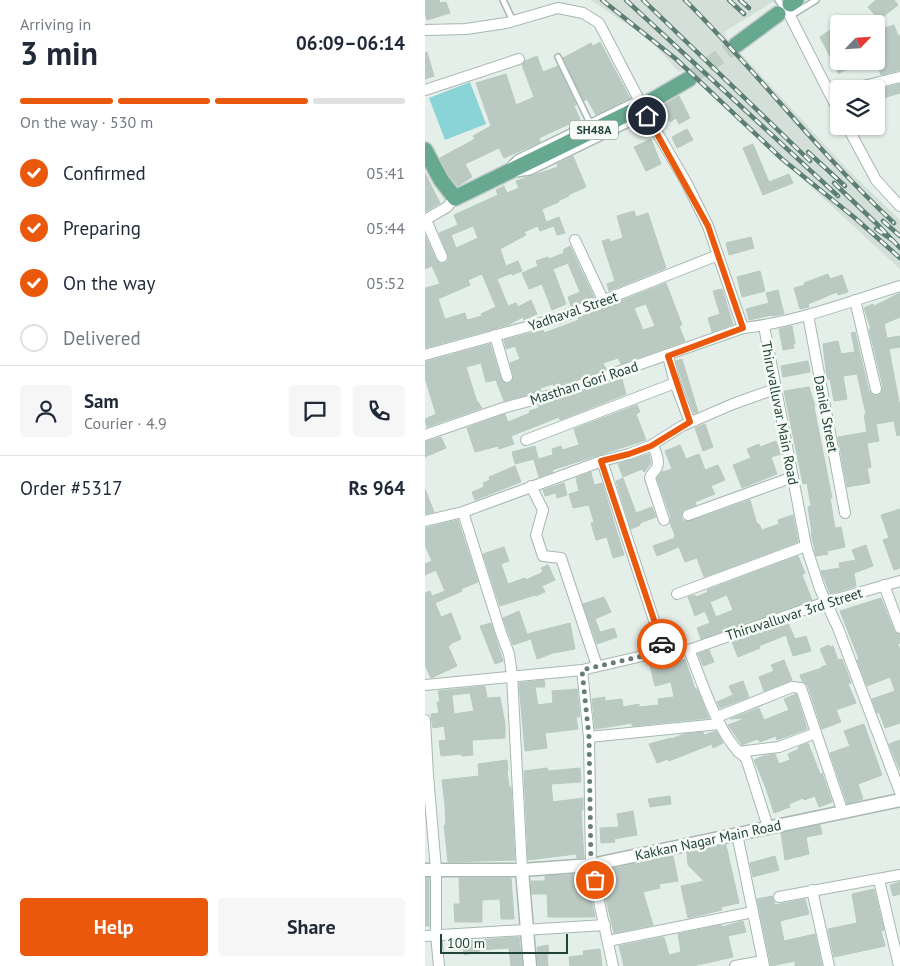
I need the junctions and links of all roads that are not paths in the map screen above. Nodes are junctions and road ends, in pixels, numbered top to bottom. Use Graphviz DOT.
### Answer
graph roads {
  1 [pos="503,0"];
  2 [pos="815,0"];
  3 [pos="555,4"];
  4 [pos="786,7"];
  5 [pos="513,21"];
  6 [pos="425,30"];
  7 [pos="736,45"];
  8 [pos="557,56"];
  9 [pos="519,59"];
  10 [pos="900,77"];
  11 [pos="689,79"];
  12 [pos="885,81"];
  13 [pos="830,86"];
  14 [pos="425,90"];
  15 [pos="645,105"];
  16 [pos="631,112"];
  17 [pos="590,123"];
  18 [pos="852,135"];
  19 [pos="425,150"];
  20 [pos="496,177"];
  21 [pos="455,198"];
  22 [pos="900,206"];
  23 [pos="425,220"];
  24 [pos="575,240"];
  25 [pos="718,255"];
  26 [pos="442,257"];
  27 [pos="900,286"];
  28 [pos="855,300"];
  29 [pos="603,302"];
  30 [pos="808,315"];
  31 [pos="764,326"];
  32 [pos="743,328"];
  33 [pos="495,335"];
  34 [pos="425,355"];
  35 [pos="668,356"];
  36 [pos="507,376"];
  37 [pos="675,383"];
  38 [pos="876,388"];
  39 [pos="775,389"];
  40 [pos="690,422"];
  41 [pos="425,435"];
  42 [pos="526,440"];
  43 [pos="653,445"];
  44 [pos="601,461"];
  45 [pos="793,477"];
  46 [pos="531,486"];
  47 [pos="463,512"];
  48 [pos="845,513"];
  49 [pos="688,516"];
  50 [pos="664,520"];
  51 [pos="425,521"];
  52 [pos="806,546"];
  53 [pos="900,581"];
  54 [pos="885,585"];
  55 [pos="677,594"];
  56 [pos="825,602"];
  57 [pos="900,628"];
  58 [pos="689,650"];
  59 [pos="664,651"];
  60 [pos="597,666"];
  61 [pos="582,670"];
  62 [pos="512,675"];
  63 [pos="425,684"];
  64 [pos="425,720"];
  65 [pos="718,721"];
  66 [pos="816,733"];
  67 [pos="589,737"];
  68 [pos="738,752"];
  69 [pos="426,776"];
  70 [pos="900,792"];
  71 [pos="900,800"];
  72 [pos="843,812"];
  73 [pos="768,827"];
  74 [pos="737,834"];
  75 [pos="591,865"];
  76 [pos="431,869"];
  77 [pos="522,870"];
  78 [pos="900,875"];
  79 [pos="879,880"];
  80 [pos="811,890"];
  81 [pos="779,897"];
  82 [pos="753,912"];
  83 [pos="605,925"];
  84 [pos="528,929"];
  85 [pos="425,936"];
  86 [pos="436,936"];
  87 [pos="608,941"];
  88 [pos="764,963"];
  89 [pos="439,966"];
  90 [pos="530,966"];
  91 [pos="613,966"];
  92 [pos="735,966"];
  93 [pos="829,966"];
  94 [pos="899,966"];
  1 -- 5 [label="lane"];
  2 -- 4 [label="lane"];
  3 -- 5 [label="street"];
  3 -- 15 [label="street"];
  4 -- 7 [label="main road"];
  4 -- 13 [label="street"];
  5 -- 6 [label="street"];
  8 -- 17 [label="lane"];
  9 -- 14 [label="street"];
  10 -- 12 [label="street"];
  11 -- 15 [label="main road"];
  15 -- 17 [label="lane"];
  15 -- 20 [label="lane"];
  15 -- 25 [label="street"];
  16 -- 20 [label="main road, SH48A"];
  17 -- 20 [label="lane"];
  18 -- 22 [label="street"];
  19 -- 21 [label="main road"];
  20 -- 21 [label="main road, SH48A"];
  21 -- 23 [label="street"];
  23 -- 26 [label="street"];
  24 -- 29 [label="street"];
  25 -- 29 [label="street, Yadhaval Street"];
  25 -- 32 [label="street"];
  27 -- 28 [label="street"];
  28 -- 30 [label="street"];
  28 -- 38 [label="street"];
  29 -- 33 [label="street, Yadhaval Street"];
  30 -- 31 [label="street"];
  30 -- 48 [label="street, Daniel Street"];
  31 -- 32 [label="street, Thiruvalluvar Main Road"];
  31 -- 39 [label="street, Thiruvalluvar Main Road"];
  32 -- 35 [label="street, Masthan Gori Road"];
  33 -- 34 [label="street, Yadhaval Street"];
  33 -- 36 [label="street"];
  35 -- 37 [label="street"];
  35 -- 41 [label="street, Masthan Gori Road"];
  37 -- 40 [label="street"];
  37 -- 42 [label="street"];
  39 -- 40 [label="street"];
  39 -- 45 [label="street, Thiruvalluvar Main Road"];
  40 -- 43 [label="street"];
  43 -- 44 [label="street"];
  43 -- 50 [label="street"];
  44 -- 46 [label="street"];
  44 -- 59 [label="street"];
  45 -- 49 [label="street"];
  45 -- 52 [label="street, Thiruvalluvar Main Road"];
  46 -- 47 [label="street"];
  46 -- 60 [label="street"];
  47 -- 51 [label="street"];
  47 -- 62 [label="street"];
  52 -- 55 [label="street"];
  52 -- 56 [label="street, Thiruvalluvar Main Road"];
  53 -- 54 [label="street, Thiruvalluvar 3rd Street"];
  54 -- 56 [label="street, Thiruvalluvar 3rd Street"];
  54 -- 57 [label="street"];
  56 -- 58 [label="street, Thiruvalluvar 3rd Street"];
  56 -- 70 [label="street, Thiruvalluvar Main Road"];
  58 -- 59 [label="street, Thiruvalluvar 3rd Street"];
  58 -- 65 [label="street"];
  59 -- 60 [label="street, Thiruvalluvar 3rd Street"];
  60 -- 61 [label="street, Thiruvalluvar 3rd Street"];
  61 -- 62 [label="street, Thiruvalluvar 3rd Street"];
  61 -- 67 [label="street"];
  62 -- 63 [label="street, Thiruvalluvar 3rd Street"];
  62 -- 77 [label="street"];
  64 -- 69 [label="street"];
  65 -- 66 [label="street"];
  65 -- 67 [label="street"];
  65 -- 68 [label="street"];
  66 -- 68 [label="street"];
  66 -- 72 [label="street"];
  67 -- 75 [label="street"];
  68 -- 73 [label="street"];
  69 -- 76 [label="street"];
  71 -- 72 [label="street, Kakkan Nagar Main Road"];
  72 -- 73 [label="street, Kakkan Nagar Main Road"];
  73 -- 74 [label="street, Kakkan Nagar Main Road"];
  74 -- 75 [label="street, Kakkan Nagar Main Road"];
  74 -- 82 [label="street"];
  75 -- 77 [label="street, Kakkan Nagar Main Road"];
  75 -- 83 [label="street"];
  76 -- 77 [label="street, Kakkan Nagar Main Road"];
  76 -- 86 [label="street"];
  77 -- 84 [label="street"];
  78 -- 79 [label="street"];
  79 -- 80 [label="street"];
  79 -- 94 [label="street"];
  80 -- 81 [label="street"];
  80 -- 93 [label="street"];
  82 -- 87 [label="street"];
  82 -- 88 [label="street"];
  83 -- 84 [label="street"];
  83 -- 87 [label="street"];
  84 -- 86 [label="street"];
  84 -- 90 [label="street"];
  85 -- 86 [label="street"];
  86 -- 89 [label="street"];
  87 -- 91 [label="street"];
  88 -- 92 [label="street"];
}
